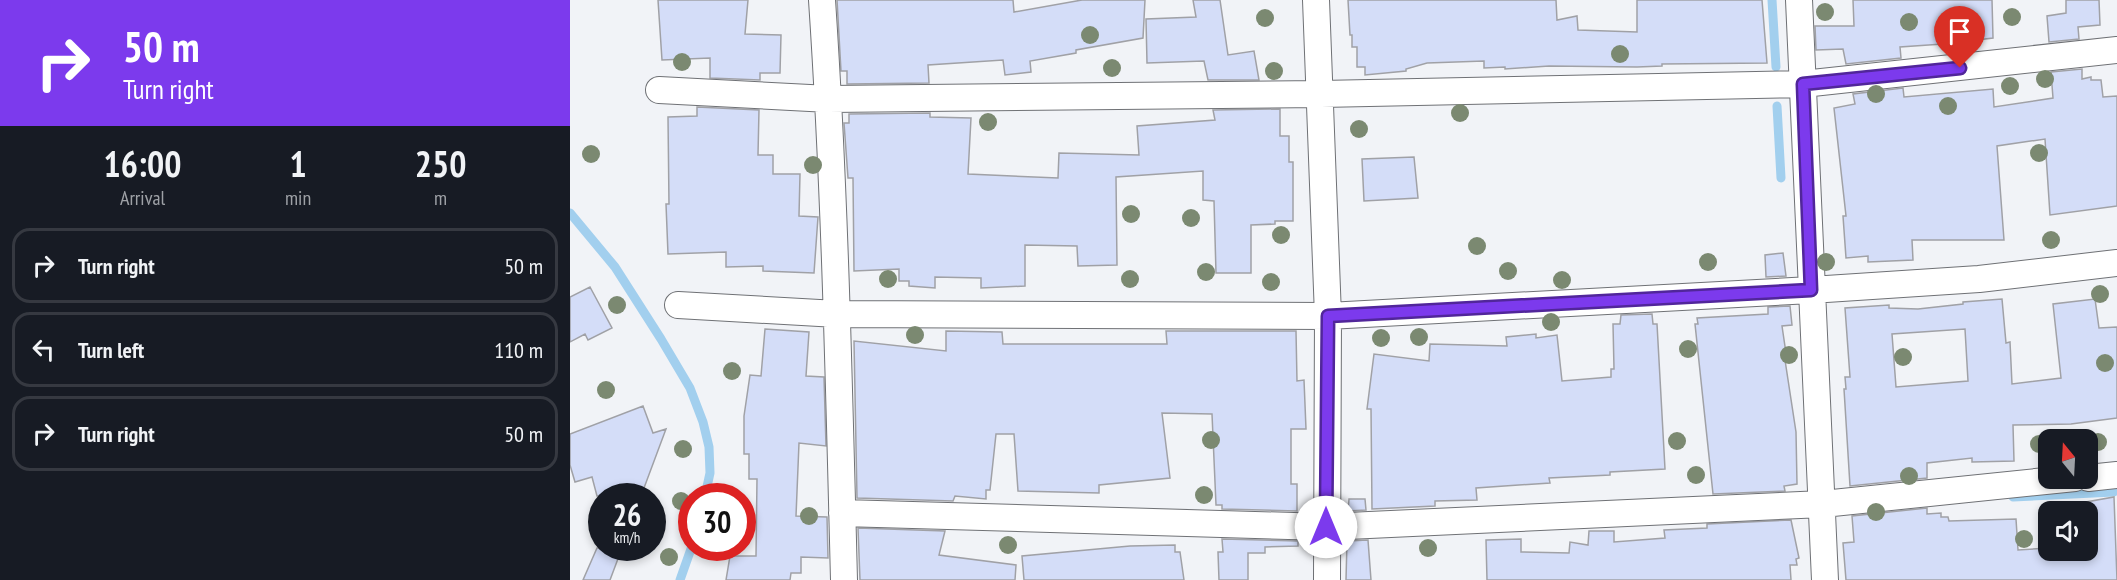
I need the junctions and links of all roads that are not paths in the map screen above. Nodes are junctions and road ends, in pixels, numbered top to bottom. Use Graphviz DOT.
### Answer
graph roads {
  1 [pos="822,0"];
  2 [pos="1316,0"];
  3 [pos="1799,0"];
  4 [pos="2117,50"];
  5 [pos="1803,84"];
  6 [pos="659,90"];
  7 [pos="1321,94"];
  8 [pos="829,99"];
  9 [pos="2117,263"];
  10 [pos="1811,290"];
  11 [pos="678,304"];
  12 [pos="837,314"];
  13 [pos="1328,316"];
  14 [pos="2117,475"];
  15 [pos="2098,477"];
  16 [pos="2038,482"];
  17 [pos="1822,504"];
  18 [pos="842,513"];
  19 [pos="1326,527"];
  20 [pos="844,580"];
  21 [pos="1327,580"];
  22 [pos="1825,580"];
  1 -- 8 [label="street"];
  2 -- 7 [label="street"];
  3 -- 5 [label="street"];
  4 -- 5 [label="street"];
  5 -- 7 [label="street"];
  5 -- 10 [label="street"];
  6 -- 8 [label="street"];
  7 -- 8 [label="street"];
  7 -- 13 [label="street"];
  8 -- 12 [label="street"];
  9 -- 10 [label="street"];
  10 -- 13 [label="street"];
  10 -- 17 [label="street"];
  11 -- 12 [label="street"];
  12 -- 13 [label="street"];
  12 -- 18 [label="street"];
  13 -- 19 [label="street"];
  14 -- 15 [label="street"];
  16 -- 17 [label="street"];
  17 -- 19 [label="street"];
  17 -- 22 [label="street"];
  18 -- 19 [label="street"];
  18 -- 20 [label="street"];
  19 -- 21 [label="street"];
}
